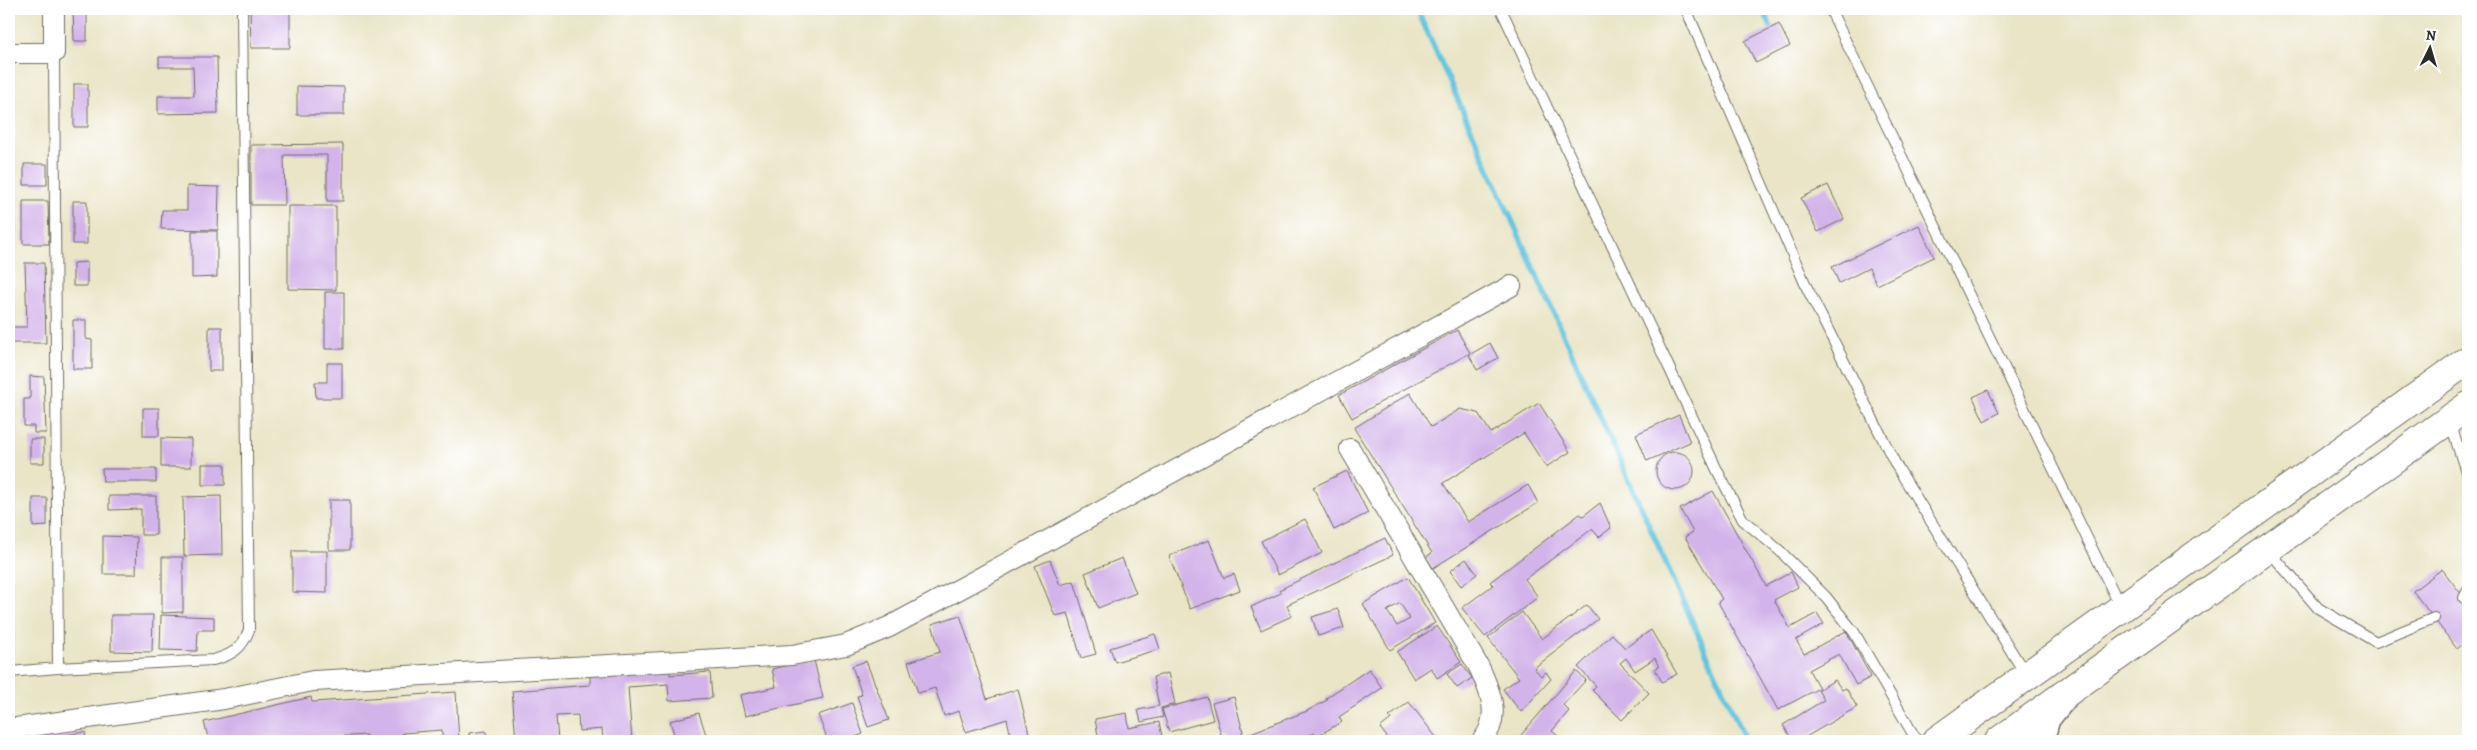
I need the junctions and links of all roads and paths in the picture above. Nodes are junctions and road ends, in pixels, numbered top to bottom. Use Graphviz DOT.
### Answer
graph roads {
  1 [pos="54,9"];
  2 [pos="242,9"];
  3 [pos="1501,9"];
  4 [pos="1686,9"];
  5 [pos="1830,9"];
  6 [pos="9,53"];
  7 [pos="54,53"];
  8 [pos="1511,286"];
  9 [pos="2468,360"];
  10 [pos="2458,413"];
  11 [pos="1350,449"];
  12 [pos="2468,478"];
  13 [pos="2268,550"];
  14 [pos="2122,608"];
  15 [pos="2434,618"];
  16 [pos="58,668"];
  17 [pos="9,672"];
  18 [pos="2027,676"];
  19 [pos="2086,679"];
  20 [pos="9,728"];
  21 [pos="1482,741"];
  22 [pos="1917,741"];
  23 [pos="1936,741"];
  24 [pos="1999,741"];
  25 [pos="2041,741"];
  1 -- 7 [label="street"];
  2 -- 16 [label="lane"];
  3 -- 22 [label="lane"];
  4 -- 18 [label="lane"];
  5 -- 14 [label="lane"];
  6 -- 7 [label="street"];
  7 -- 16 [label="lane"];
  8 -- 20 [label="street"];
  9 -- 14 [label="highway"];
  10 -- 12 [label="lane"];
  10 -- 13 [label="highway"];
  11 -- 21 [label="street"];
  13 -- 15 [label="lane"];
  13 -- 19 [label="highway"];
  14 -- 18 [label="highway"];
  16 -- 17 [label="lane"];
  18 -- 23 [label="highway"];
  19 -- 24 [label="highway"];
  19 -- 25 [label="street"];
}
